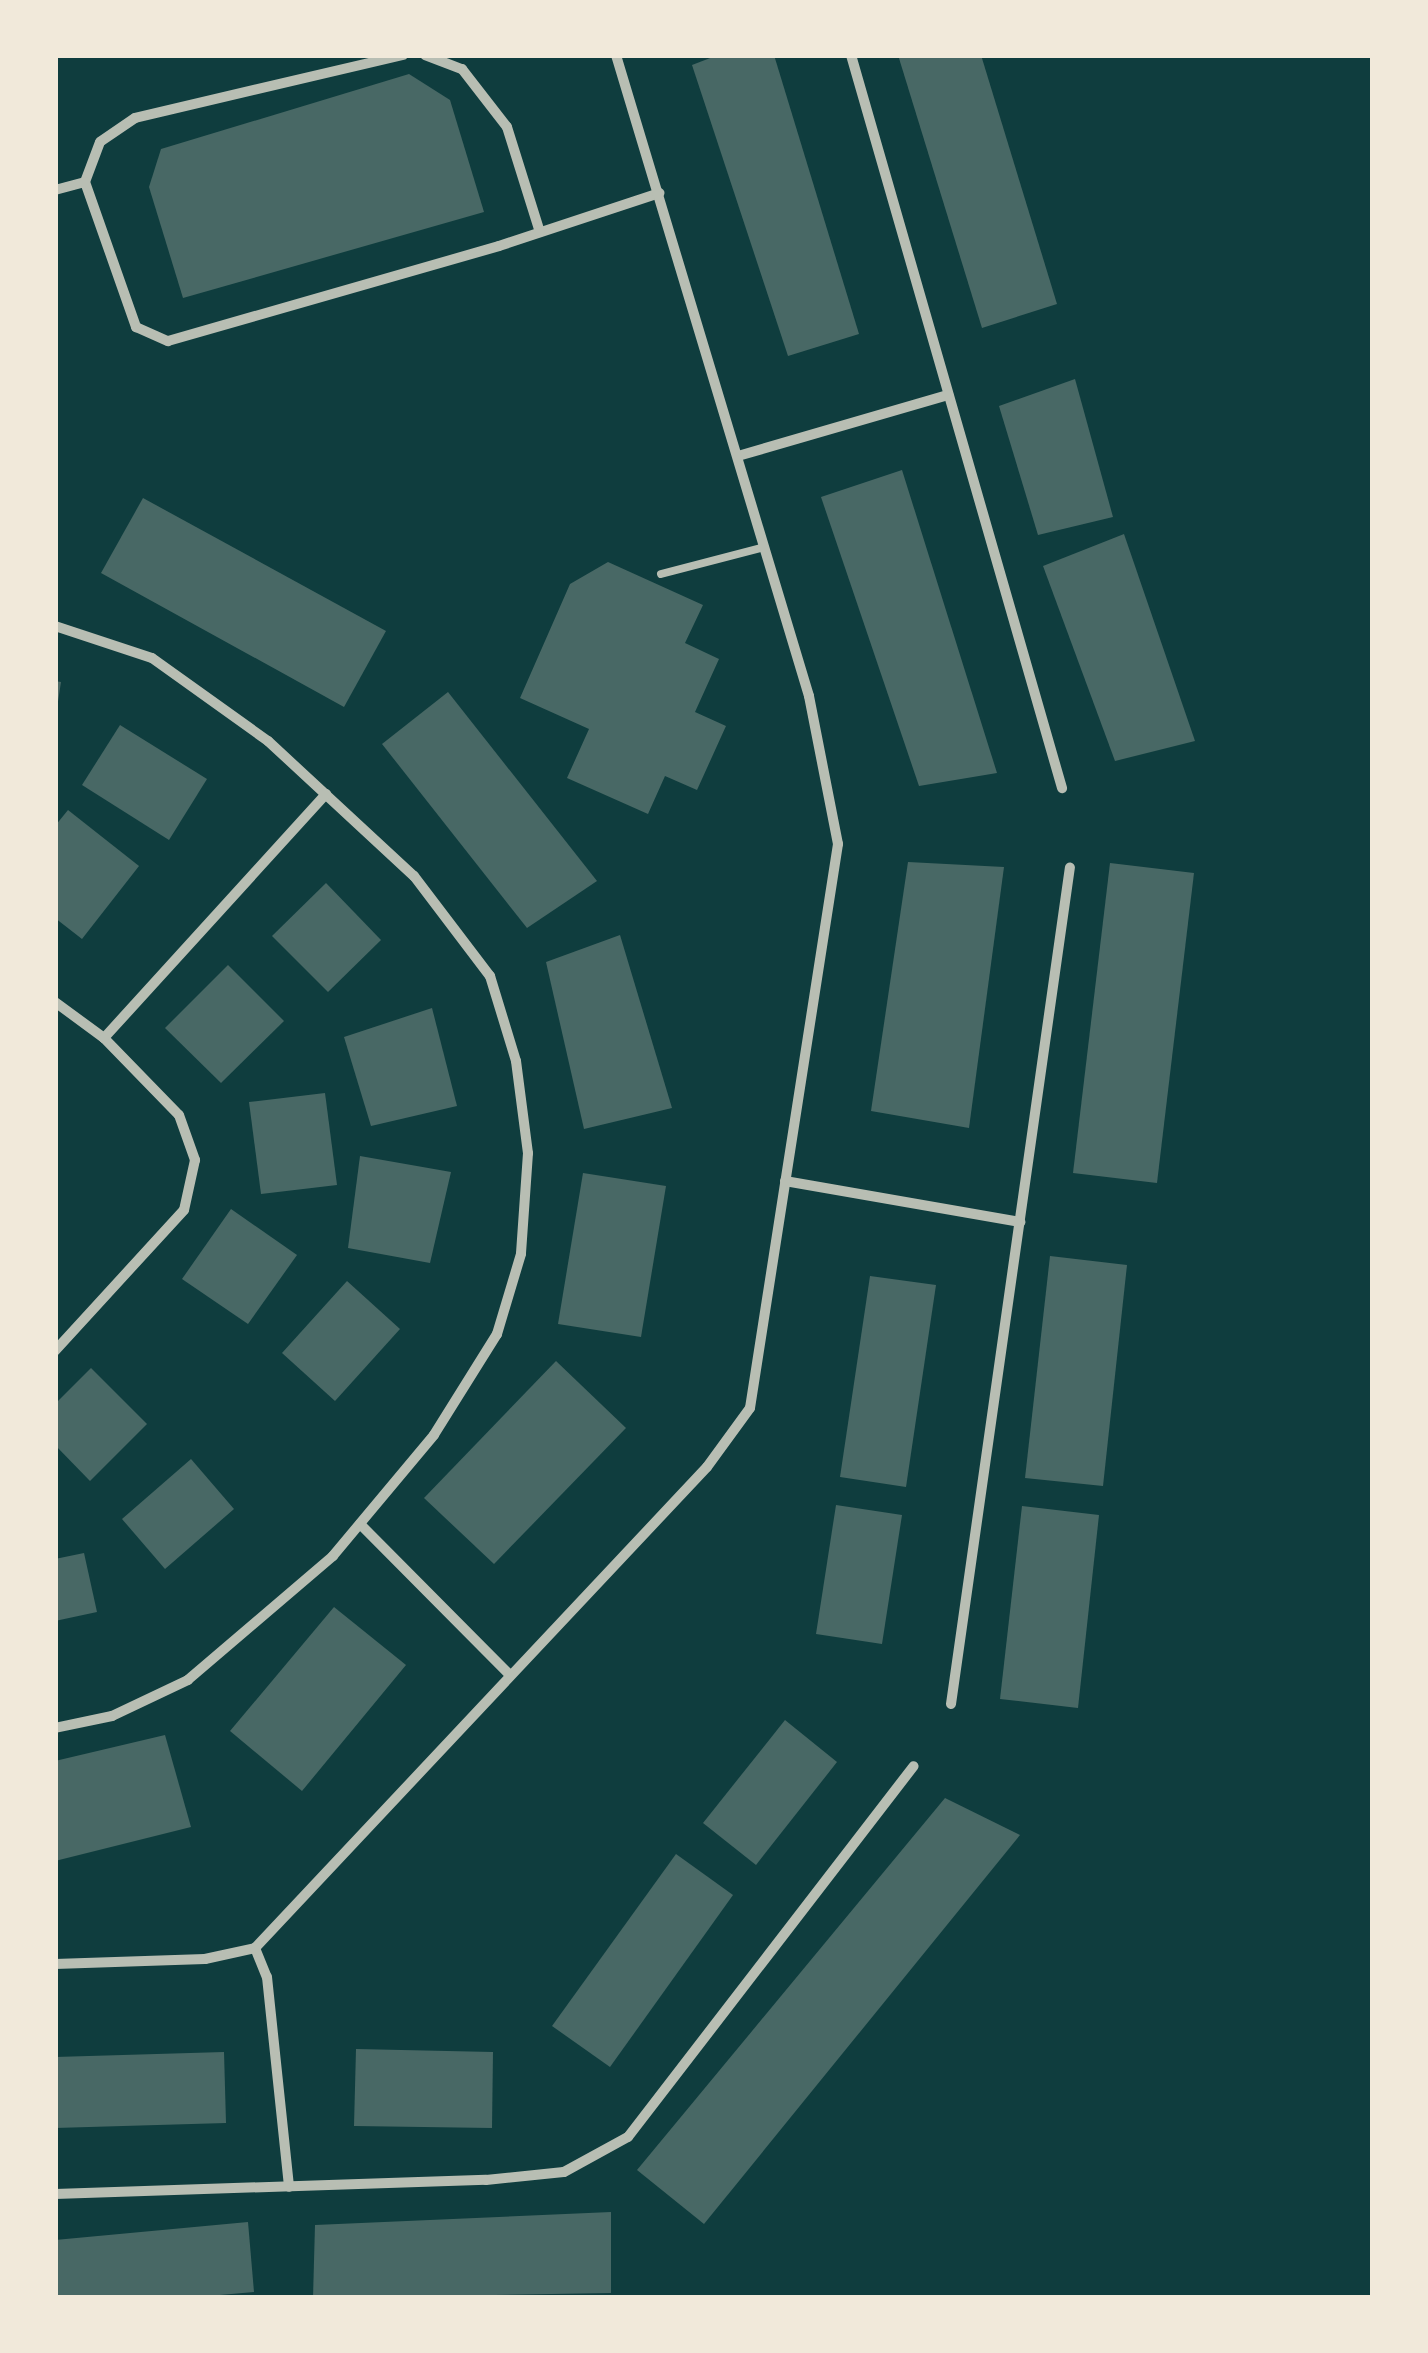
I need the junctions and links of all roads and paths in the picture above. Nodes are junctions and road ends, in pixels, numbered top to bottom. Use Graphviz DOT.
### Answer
graph roads {
  1 [pos="403,55"];
  2 [pos="425,55"];
  3 [pos="616,55"];
  4 [pos="851,55"];
  5 [pos="85,182"];
  6 [pos="55,190"];
  7 [pos="659,193"];
  8 [pos="540,232"];
  9 [pos="948,395"];
  10 [pos="738,456"];
  11 [pos="765,546"];
  12 [pos="661,574"];
  13 [pos="55,626"];
  14 [pos="1062,788"];
  15 [pos="326,794"];
  16 [pos="1070,867"];
  17 [pos="55,1002"];
  18 [pos="104,1038"];
  19 [pos="785,1181"];
  20 [pos="1020,1222"];
  21 [pos="55,1351"];
  22 [pos="360,1524"];
  23 [pos="510,1675"];
  24 [pos="951,1704"];
  25 [pos="55,1728"];
  26 [pos="914,1766"];
  27 [pos="254,1948"];
  28 [pos="55,1964"];
  29 [pos="289,2186"];
  30 [pos="55,2194"];
  1 -- 5 [label="street"];
  2 -- 8 [label="street"];
  3 -- 7 [label="street"];
  4 -- 9 [label="street"];
  5 -- 6 [label="street"];
  5 -- 8 [label="street"];
  7 -- 8 [label="street"];
  7 -- 10 [label="street"];
  9 -- 10 [label="street"];
  9 -- 14 [label="street"];
  10 -- 11 [label="street"];
  11 -- 12 [label="lane"];
  11 -- 19 [label="street"];
  13 -- 15 [label="street"];
  15 -- 18 [label="street"];
  15 -- 22 [label="street"];
  16 -- 20 [label="street"];
  17 -- 18 [label="street"];
  18 -- 21 [label="street"];
  19 -- 20 [label="street"];
  19 -- 23 [label="street"];
  20 -- 24 [label="street"];
  22 -- 23 [label="street"];
  22 -- 25 [label="street"];
  23 -- 27 [label="street"];
  26 -- 29 [label="street"];
  27 -- 28 [label="street"];
  27 -- 29 [label="street"];
  29 -- 30 [label="street"];
}
